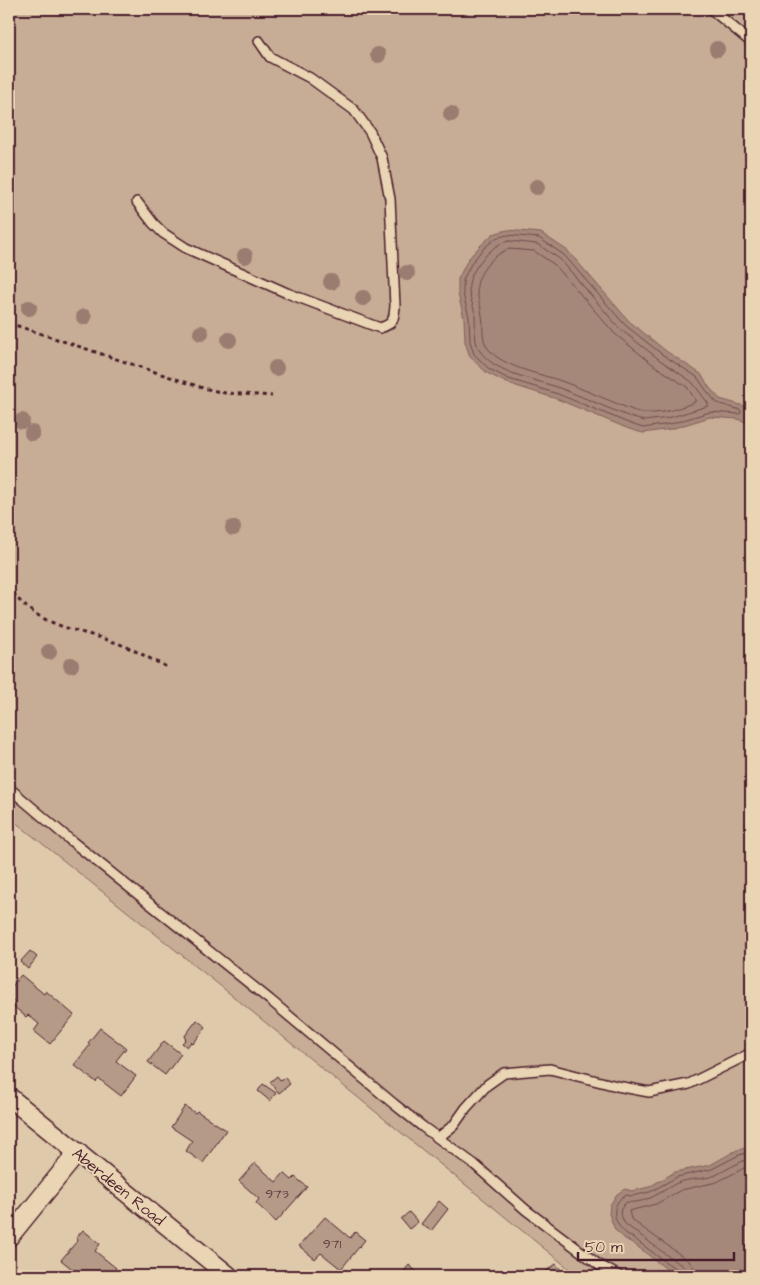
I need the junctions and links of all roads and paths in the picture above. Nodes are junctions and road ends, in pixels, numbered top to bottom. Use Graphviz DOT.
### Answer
graph roads {
  1 [pos="711,9"];
  2 [pos="259,41"];
  3 [pos="751,42"];
  4 [pos="138,202"];
  5 [pos="9,323"];
  6 [pos="272,396"];
  7 [pos="9,586"];
  8 [pos="167,667"];
  9 [pos="9,788"];
  10 [pos="751,1053"];
  11 [pos="9,1097"];
  12 [pos="438,1138"];
  13 [pos="78,1152"];
  14 [pos="9,1237"];
  15 [pos="229,1276"];
  16 [pos="619,1276"];
  1 -- 3 [label="lane"];
  2 -- 4 [label="lane"];
  5 -- 6 [label="path"];
  7 -- 8 [label="path"];
  9 -- 12 [label="lane"];
  10 -- 12 [label="lane"];
  11 -- 13 [label="street, Aberdeen Road"];
  12 -- 16 [label="lane"];
  13 -- 14 [label="street"];
  13 -- 15 [label="street, Aberdeen Road"];
}
